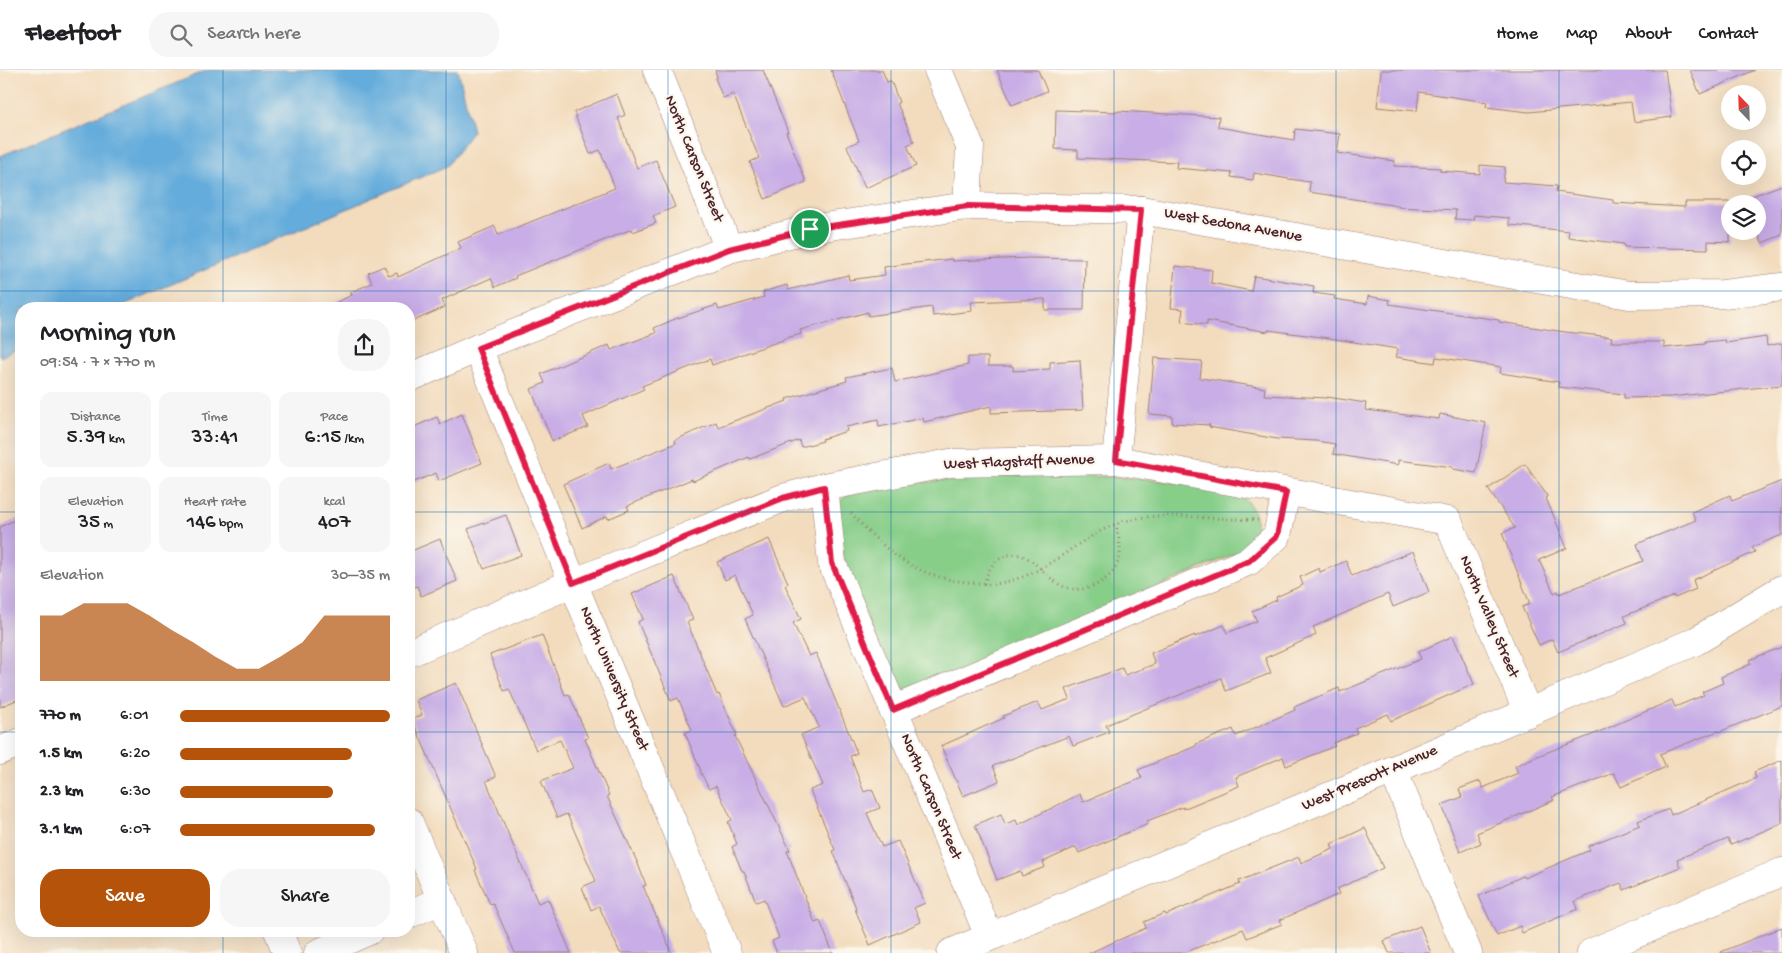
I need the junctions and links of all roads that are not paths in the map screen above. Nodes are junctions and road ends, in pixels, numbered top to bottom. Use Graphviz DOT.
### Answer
graph roads {
  1 [pos="657,70"];
  2 [pos="938,70"];
  3 [pos="968,206"];
  4 [pos="1141,210"];
  5 [pos="729,249"];
  6 [pos="1782,287"];
  7 [pos="478,348"];
  8 [pos="415,375"];
  9 [pos="1116,460"];
  10 [pos="824,487"];
  11 [pos="1286,492"];
  12 [pos="1448,521"];
  13 [pos="573,583"];
  14 [pos="1782,589"];
  15 [pos="415,650"];
  16 [pos="893,710"];
  17 [pos="1528,713"];
  18 [pos="15,744"];
  19 [pos="0,750"];
  20 [pos="1394,770"];
  21 [pos="415,836"];
  22 [pos="1782,872"];
  23 [pos="442,900"];
  24 [pos="415,911"];
  25 [pos="989,936"];
  26 [pos="280,937"];
  27 [pos="355,937"];
  28 [pos="287,953"];
  29 [pos="318,953"];
  30 [pos="464,953"];
  31 [pos="727,953"];
  32 [pos="951,953"];
  33 [pos="1468,953"];
  34 [pos="1591,953"];
  1 -- 5 [label="street, North Carson Street"];
  2 -- 3 [label="street"];
  3 -- 4 [label="street, West Sedona Avenue"];
  3 -- 5 [label="street, West Sedona Avenue"];
  4 -- 6 [label="street, West Sedona Avenue"];
  4 -- 9 [label="street"];
  5 -- 7 [label="street, West Sedona Avenue"];
  7 -- 8 [label="street, West Sedona Avenue"];
  7 -- 13 [label="street, North University Street"];
  9 -- 10 [label="street, West Flagstaff Avenue"];
  9 -- 11 [label="street, West Flagstaff Avenue"];
  10 -- 13 [label="street, West Flagstaff Avenue"];
  10 -- 16 [label="street, North Carson Street"];
  11 -- 12 [label="street, West Flagstaff Avenue"];
  11 -- 16 [label="street"];
  12 -- 17 [label="street, North Valley Street"];
  13 -- 15 [label="street, West Flagstaff Avenue"];
  13 -- 31 [label="street, North University Street"];
  14 -- 17 [label="street, West Prescott Avenue"];
  16 -- 25 [label="street, North Carson Street"];
  17 -- 20 [label="street, West Prescott Avenue"];
  18 -- 19 [label="street"];
  20 -- 25 [label="street, West Prescott Avenue"];
  20 -- 33 [label="street"];
  21 -- 23 [label="street"];
  22 -- 34 [label="street"];
  23 -- 24 [label="street"];
  23 -- 30 [label="street"];
  25 -- 32 [label="street, West Prescott Avenue"];
  26 -- 28 [label="street"];
  27 -- 29 [label="street"];
}
